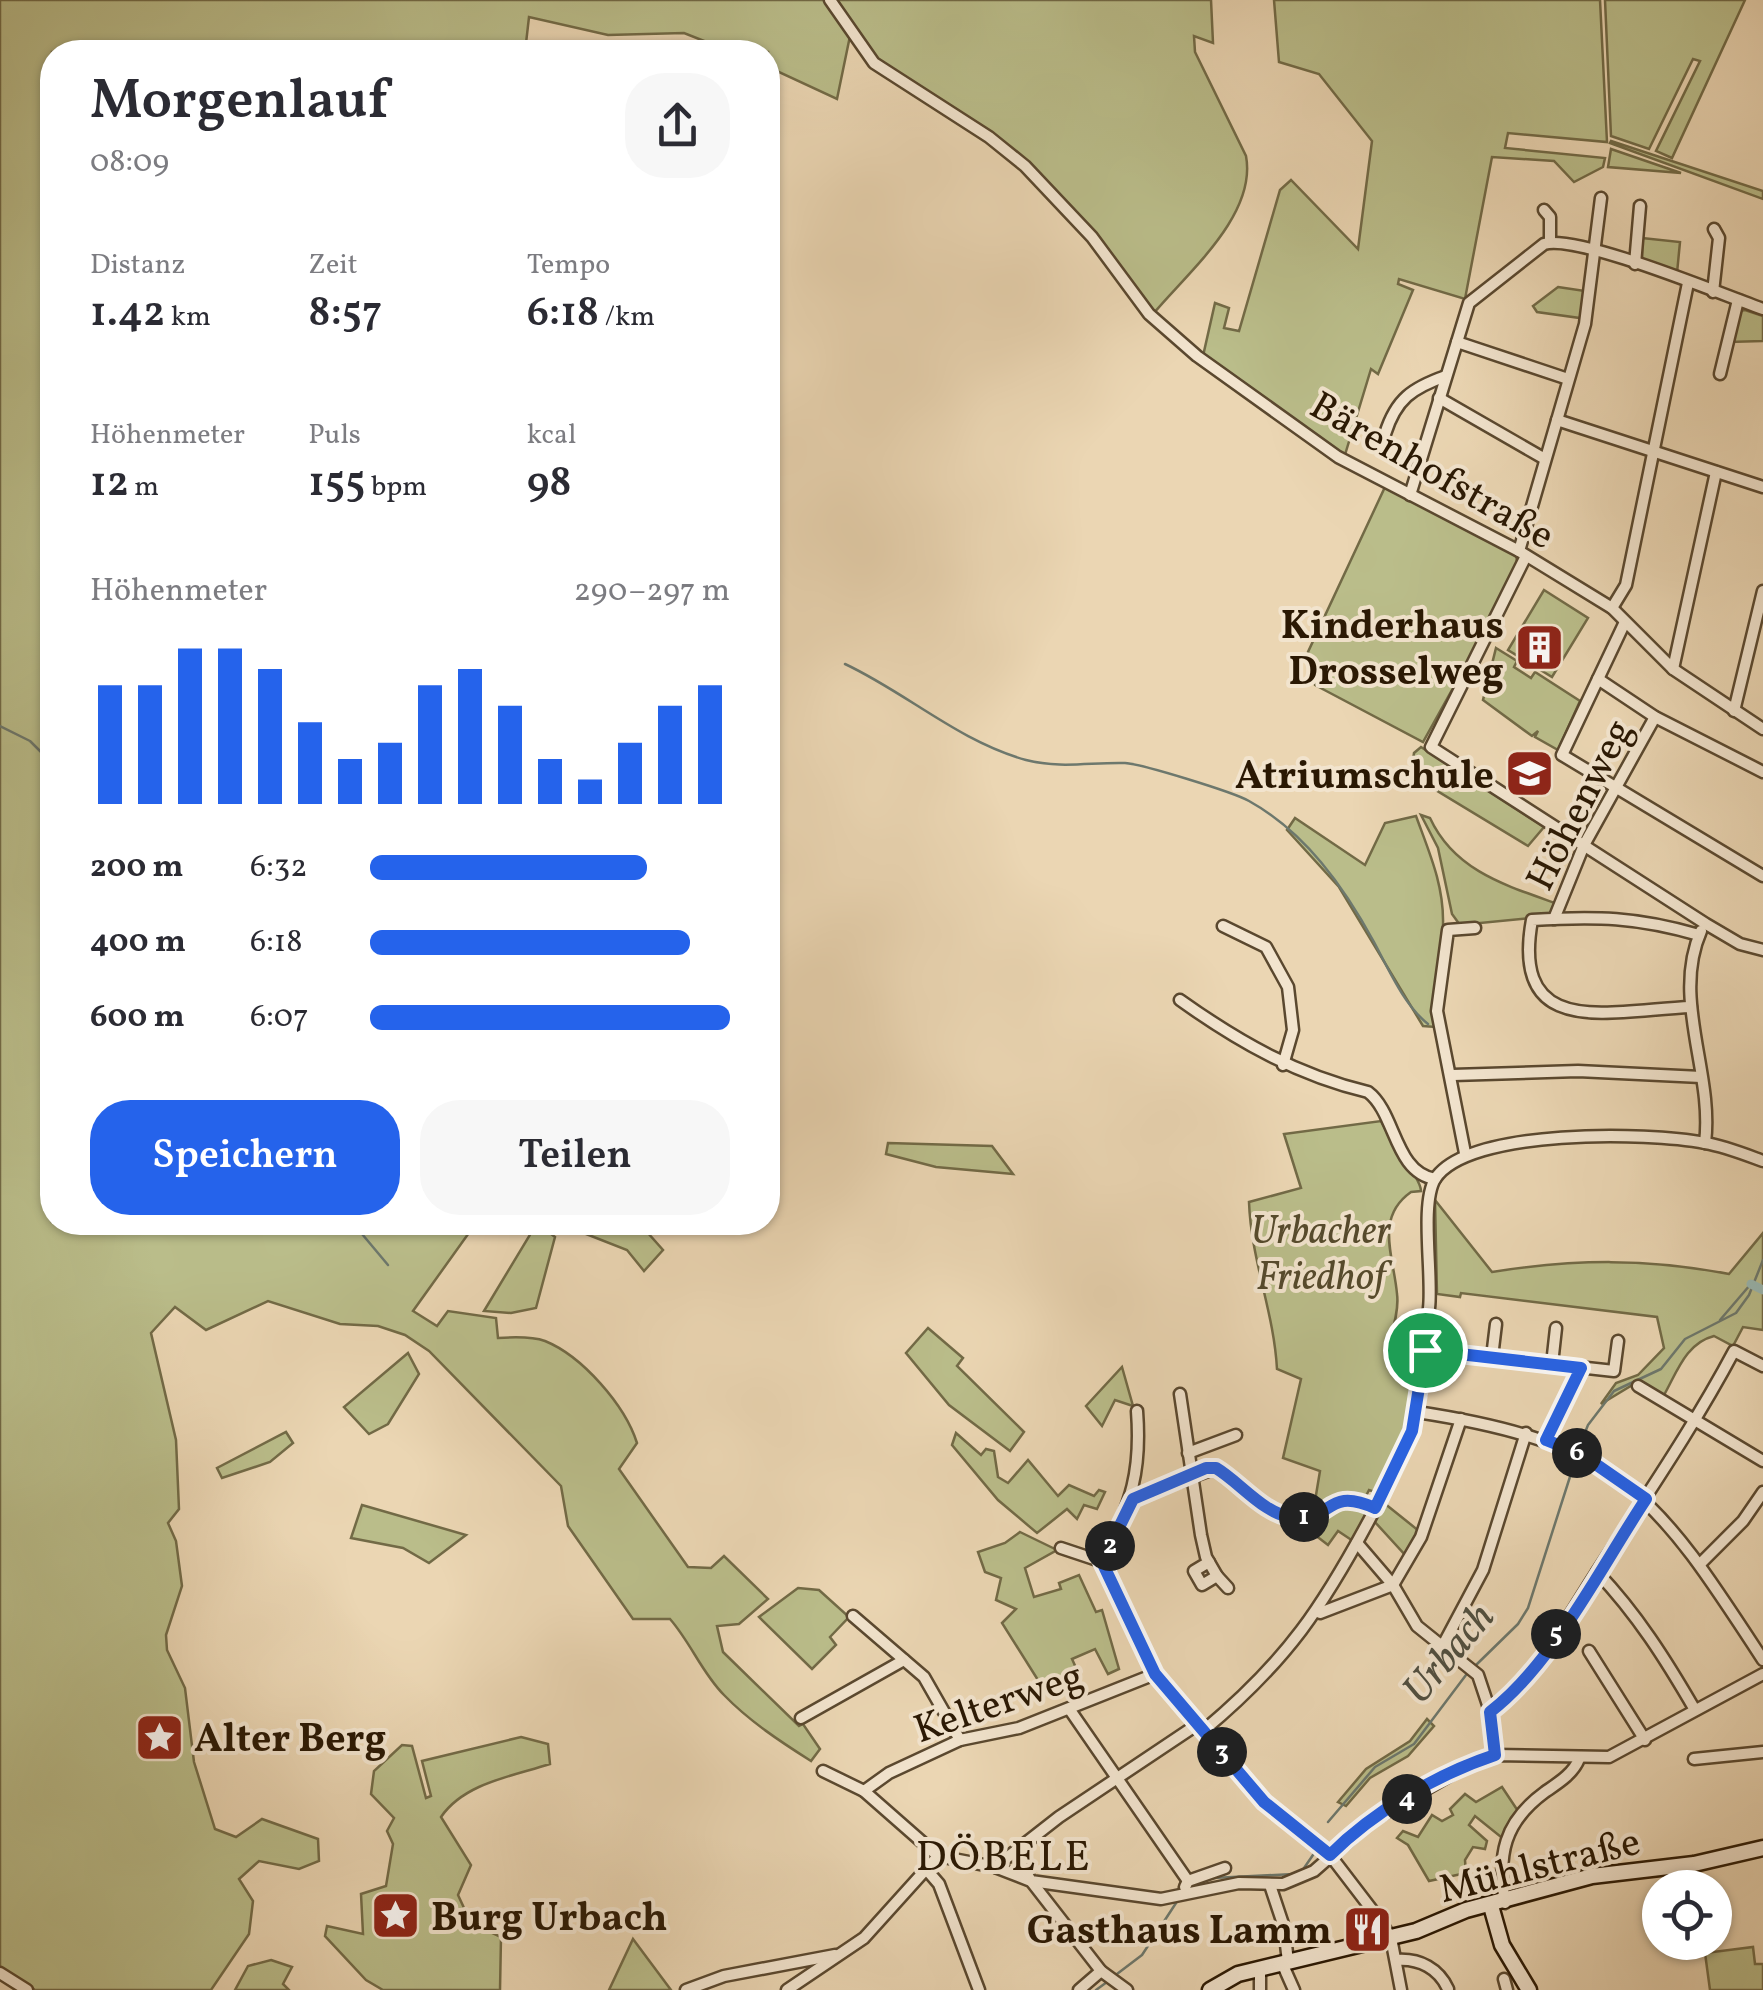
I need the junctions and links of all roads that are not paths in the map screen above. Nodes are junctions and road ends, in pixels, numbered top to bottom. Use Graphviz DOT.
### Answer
graph roads {
  1 [pos="830,0"];
  2 [pos="1602,198"];
  3 [pos="1640,206"];
  4 [pos="1544,210"];
  5 [pos="1714,229"];
  6 [pos="1550,241"];
  7 [pos="1596,252"];
  8 [pos="1635,264"];
  9 [pos="1688,283"];
  10 [pos="1713,292"];
  11 [pos="1738,300"];
  12 [pos="1763,310"];
  13 [pos="1457,342"];
  14 [pos="1720,374"];
  15 [pos="1446,376"];
  16 [pos="1568,379"];
  17 [pos="1440,398"];
  18 [pos="1557,420"];
  19 [pos="1384,434"];
  20 [pos="1655,451"];
  21 [pos="1545,459"];
  22 [pos="1716,472"];
  23 [pos="1763,486"];
  24 [pos="1410,495"];
  25 [pos="1523,553"];
  26 [pos="1762,598"];
  27 [pos="1612,608"];
  28 [pos="1625,622"];
  29 [pos="1673,669"];
  30 [pos="1598,679"];
  31 [pos="1734,710"];
  32 [pos="1655,717"];
  33 [pos="1763,729"];
  34 [pos="1763,772"];
  35 [pos="1616,790"];
  36 [pos="1584,844"];
  37 [pos="1763,876"];
  38 [pos="1554,919"];
  39 [pos="1706,924"];
  40 [pos="1222,926"];
  41 [pos="1475,928"];
  42 [pos="1699,934"];
  43 [pos="1763,950"];
  44 [pos="1180,1000"];
  45 [pos="1691,1007"];
  46 [pos="1282,1065"];
  47 [pos="1453,1076"];
  48 [pos="1702,1076"];
  49 [pos="1706,1142"];
  50 [pos="1465,1153"];
  51 [pos="1763,1161"];
  52 [pos="1435,1180"];
  53 [pos="1496,1324"];
  54 [pos="1556,1328"];
  55 [pos="1618,1341"];
  56 [pos="1425,1350"];
  57 [pos="1492,1357"];
  58 [pos="1552,1364"];
  59 [pos="1763,1366"];
  60 [pos="1581,1368"];
  61 [pos="1638,1386"];
  62 [pos="1180,1394"];
  63 [pos="1138,1411"];
  64 [pos="1416,1412"];
  65 [pos="1460,1419"];
  66 [pos="1696,1421"];
  67 [pos="1526,1433"];
  68 [pos="1236,1436"];
  69 [pos="1546,1440"];
  70 [pos="1763,1445"];
  71 [pos="1188,1453"];
  72 [pos="1760,1459"];
  73 [pos="1191,1474"];
  74 [pos="1763,1492"];
  75 [pos="1133,1499"];
  76 [pos="1646,1499"];
  77 [pos="1375,1508"];
  78 [pos="1357,1543"];
  79 [pos="1061,1548"];
  80 [pos="1102,1562"];
  81 [pos="1209,1562"];
  82 [pos="1700,1564"];
  83 [pos="1597,1572"];
  84 [pos="1217,1576"];
  85 [pos="1393,1585"];
  86 [pos="1228,1588"];
  87 [pos="1316,1615"];
  88 [pos="853,1616"];
  89 [pos="1442,1647"];
  90 [pos="1589,1652"];
  91 [pos="904,1660"];
  92 [pos="1763,1660"];
  93 [pos="1155,1674"];
  94 [pos="1763,1674"];
  95 [pos="1070,1710"];
  96 [pos="1694,1710"];
  97 [pos="1490,1712"];
  98 [pos="801,1718"];
  99 [pos="1201,1727"];
  100 [pos="960,1740"];
  101 [pos="1644,1740"];
  102 [pos="1763,1752"];
  103 [pos="1495,1755"];
  104 [pos="1580,1759"];
  105 [pos="1694,1759"];
  106 [pos="822,1771"];
  107 [pos="1117,1779"];
  108 [pos="864,1791"];
  109 [pos="1763,1848"];
  110 [pos="1322,1849"];
  111 [pos="1015,1852"];
  112 [pos="938,1856"];
  113 [pos="994,1867"];
  114 [pos="1226,1868"];
  115 [pos="926,1869"];
  116 [pos="1031,1881"];
  117 [pos="1270,1885"];
  118 [pos="1186,1889"];
  119 [pos="1498,1904"];
  120 [pos="1390,1938"];
  121 [pos="840,1954"];
  122 [pos="1396,1960"];
  123 [pos="1285,1962"];
  124 [pos="1260,1970"];
  125 [pos="0,1973"];
  126 [pos="1104,1974"];
  127 [pos="1122,1988"];
  128 [pos="27,1990"];
  129 [pos="686,1990"];
  130 [pos="787,1990"];
  131 [pos="979,1990"];
  132 [pos="1078,1990"];
  133 [pos="1210,1990"];
  134 [pos="1260,1990"];
  135 [pos="1294,1990"];
  136 [pos="1401,1990"];
  137 [pos="1448,1990"];
  138 [pos="1529,1990"];
  1 -- 24 [label="street, Bärenhofstraße"];
  2 -- 7 [label="street"];
  3 -- 8 [label="street"];
  4 -- 6 [label="street"];
  5 -- 10 [label="street"];
  6 -- 7 [label="street"];
  6 -- 13 [label="street"];
  7 -- 8 [label="street"];
  7 -- 16 [label="street"];
  8 -- 9 [label="street"];
  9 -- 10 [label="street"];
  9 -- 20 [label="street"];
  10 -- 11 [label="street"];
  11 -- 12 [label="street"];
  11 -- 14 [label="street"];
  13 -- 15 [label="street"];
  13 -- 16 [label="street"];
  15 -- 17 [label="street"];
  15 -- 19 [label="street"];
  16 -- 18 [label="street"];
  17 -- 21 [label="street"];
  17 -- 24 [label="street"];
  18 -- 20 [label="street"];
  18 -- 21 [label="street"];
  20 -- 22 [label="street"];
  20 -- 27 [label="street"];
  21 -- 25 [label="street"];
  22 -- 23 [label="street"];
  22 -- 29 [label="street"];
  24 -- 25 [label="street, Bärenhofstraße"];
  25 -- 27 [label="street, Bärenhofstraße"];
  25 -- 36 [label="street"];
  26 -- 31 [label="street"];
  27 -- 28 [label="street, Bärenhofstraße"];
  28 -- 29 [label="street, Bärenhofstraße"];
  28 -- 30 [label="street"];
  29 -- 31 [label="street, Bärenhofstraße"];
  30 -- 32 [label="street"];
  30 -- 35 [label="street"];
  31 -- 33 [label="street, Bärenhofstraße"];
  32 -- 34 [label="street"];
  32 -- 35 [label="street, Höhenweg"];
  35 -- 36 [label="street, Höhenweg"];
  35 -- 37 [label="street"];
  36 -- 38 [label="street, Höhenweg"];
  36 -- 39 [label="street"];
  38 -- 42 [label="street"];
  38 -- 45 [label="street"];
  39 -- 42 [label="street"];
  39 -- 43 [label="street"];
  40 -- 46 [label="street"];
  41 -- 47 [label="street"];
  42 -- 45 [label="street"];
  44 -- 46 [label="street"];
  45 -- 48 [label="street"];
  46 -- 52 [label="street"];
  47 -- 48 [label="street"];
  47 -- 50 [label="street"];
  48 -- 49 [label="street"];
  49 -- 50 [label="street"];
  49 -- 51 [label="street"];
  50 -- 52 [label="street"];
  52 -- 56 [label="street"];
  53 -- 57 [label="street"];
  54 -- 58 [label="street"];
  55 -- 60 [label="street"];
  56 -- 57 [label="street"];
  56 -- 64 [label="street"];
  57 -- 58 [label="street"];
  58 -- 60 [label="street"];
  59 -- 66 [label="street"];
  60 -- 69 [label="street"];
  61 -- 66 [label="street"];
  62 -- 71 [label="street"];
  63 -- 75 [label="street"];
  64 -- 65 [label="street"];
  64 -- 77 [label="street"];
  65 -- 67 [label="street"];
  65 -- 85 [label="street"];
  66 -- 72 [label="street"];
  66 -- 76 [label="street"];
  67 -- 69 [label="street"];
  67 -- 89 [label="street"];
  68 -- 71 [label="street"];
  69 -- 76 [label="street"];
  70 -- 72 [label="street"];
  71 -- 73 [label="street"];
  73 -- 75 [label="street"];
  73 -- 77 [label="street"];
  73 -- 81 [label="street"];
  74 -- 82 [label="street"];
  75 -- 80 [label="street"];
  76 -- 82 [label="street"];
  76 -- 83 [label="street"];
  77 -- 78 [label="street"];
  78 -- 85 [label="street"];
  78 -- 87 [label="street"];
  79 -- 80 [label="street"];
  80 -- 93 [label="street"];
  81 -- 84 [label="street"];
  81 -- 84 [label="street"];
  82 -- 92 [label="street"];
  83 -- 96 [label="street"];
  83 -- 97 [label="street"];
  84 -- 86 [label="street"];
  85 -- 87 [label="street"];
  85 -- 89 [label="street"];
  87 -- 99 [label="street"];
  88 -- 91 [label="street"];
  89 -- 97 [label="street"];
  90 -- 101 [label="street"];
  91 -- 98 [label="street"];
  91 -- 100 [label="street"];
  93 -- 95 [label="street, Kelterweg"];
  93 -- 99 [label="street"];
  94 -- 96 [label="street"];
  95 -- 100 [label="street, Kelterweg"];
  95 -- 107 [label="street"];
  96 -- 101 [label="street"];
  97 -- 103 [label="street"];
  99 -- 107 [label="street"];
  99 -- 110 [label="street"];
  100 -- 108 [label="street, Kelterweg"];
  101 -- 104 [label="street"];
  102 -- 105 [label="street"];
  103 -- 104 [label="street"];
  103 -- 110 [label="street"];
  104 -- 119 [label="street"];
  106 -- 108 [label="street"];
  107 -- 111 [label="street"];
  107 -- 118 [label="street"];
  108 -- 112 [label="street"];
  109 -- 119 [label="street, Mühlstraße"];
  110 -- 117 [label="street"];
  110 -- 120 [label="street"];
  111 -- 113 [label="street"];
  111 -- 116 [label="street"];
  112 -- 113 [label="street"];
  112 -- 115 [label="street"];
  113 -- 116 [label="street"];
  114 -- 118 [label="street"];
  115 -- 121 [label="street"];
  115 -- 131 [label="street"];
  116 -- 118 [label="street"];
  116 -- 126 [label="street"];
  117 -- 118 [label="street"];
  117 -- 123 [label="street"];
  119 -- 120 [label="street, Mühlstraße"];
  119 -- 138 [label="street"];
  120 -- 122 [label="street"];
  120 -- 123 [label="street, Mühlstraße"];
  121 -- 129 [label="street"];
  121 -- 130 [label="street"];
  122 -- 136 [label="street"];
  122 -- 137 [label="street"];
  123 -- 124 [label="street, Mühlstraße"];
  123 -- 135 [label="street"];
  124 -- 133 [label="street, Mühlstraße"];
  124 -- 134 [label="street"];
  125 -- 128 [label="street"];
  126 -- 127 [label="street"];
  126 -- 132 [label="street"];
}
